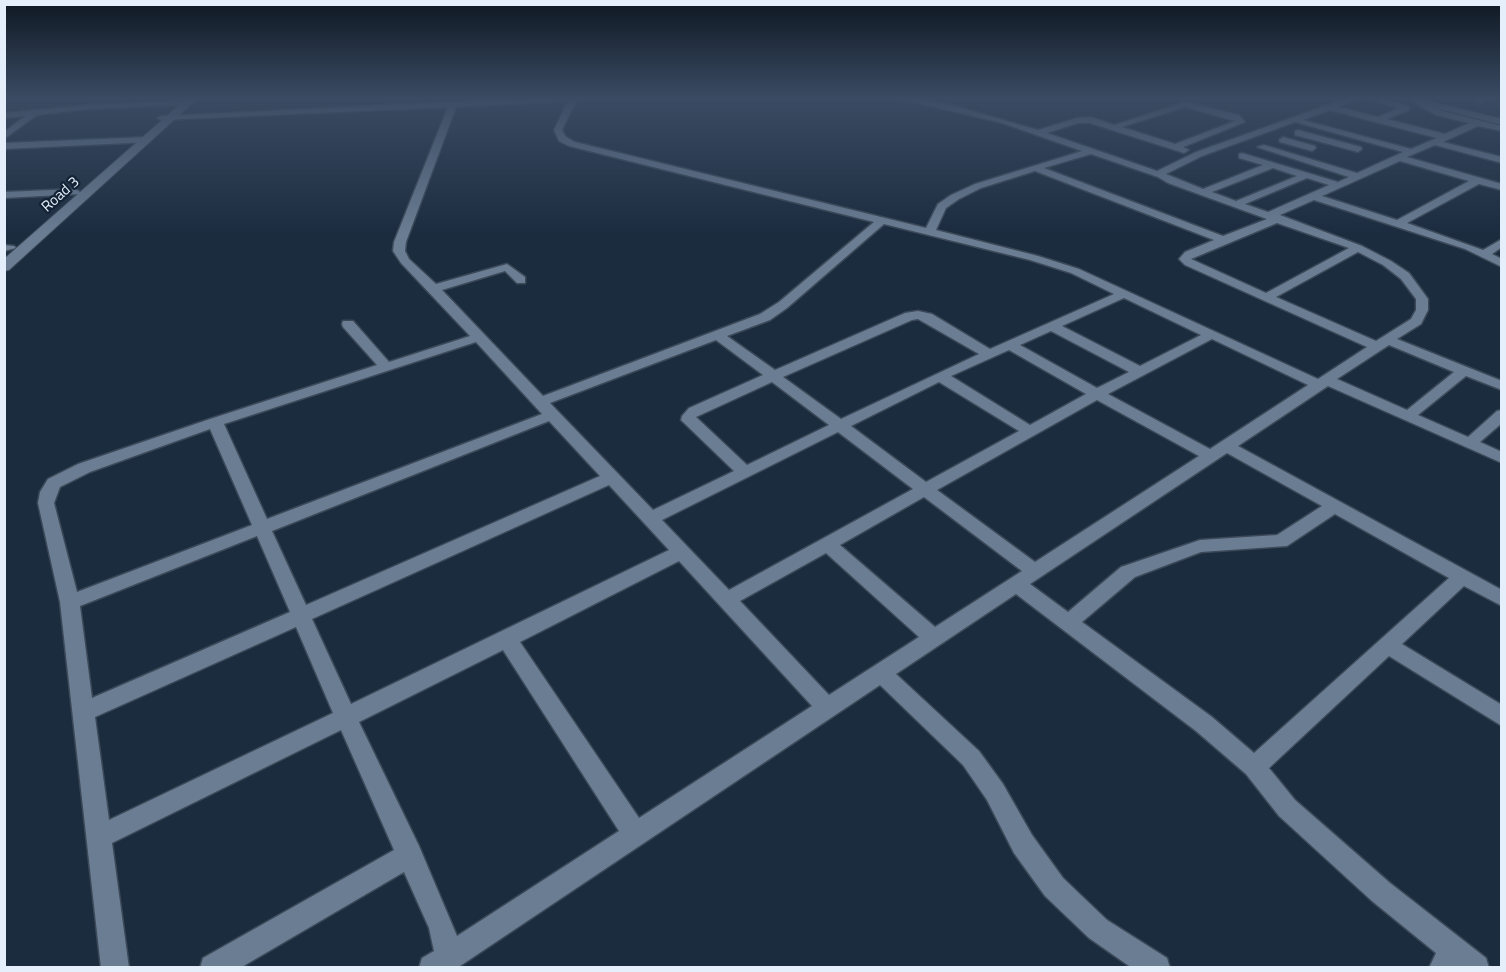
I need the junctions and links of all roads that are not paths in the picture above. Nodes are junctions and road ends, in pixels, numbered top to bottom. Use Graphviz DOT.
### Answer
graph roads {
  1 [pos="42,144"];
  2 [pos="136,144"];
  3 [pos="137,144"];
  4 [pos="444,144"];
  5 [pos="573,144"];
  6 [pos="1076,144"];
  7 [pos="1167,144"];
  8 [pos="1182,144"];
  9 [pos="1233,144"];
  10 [pos="1298,144"];
  11 [pos="1344,144"];
  12 [pos="1371,144"];
  13 [pos="1384,144"];
  14 [pos="1428,144"];
  15 [pos="1437,144"];
  16 [pos="4,146"];
  17 [pos="1175,147"];
  18 [pos="1261,147"];
  19 [pos="1093,150"];
  20 [pos="1358,150"];
  21 [pos="1322,151"];
  22 [pos="1412,152"];
  23 [pos="1199,154"];
  24 [pos="1242,156"];
  25 [pos="1342,156"];
  26 [pos="1399,158"];
  27 [pos="1500,159"];
  28 [pos="1331,161"];
  29 [pos="1272,165"];
  30 [pos="1321,165"];
  31 [pos="1037,169"];
  32 [pos="1161,175"];
  33 [pos="1307,175"];
  34 [pos="1357,176"];
  35 [pos="1478,180"];
  36 [pos="1339,184"];
  37 [pos="1502,187"];
  38 [pos="75,192"];
  39 [pos="1204,192"];
  40 [pos="4,195"];
  41 [pos="1313,196"];
  42 [pos="1237,204"];
  43 [pos="1275,217"];
  44 [pos="880,222"];
  45 [pos="1398,224"];
  46 [pos="929,233"];
  47 [pos="1223,240"];
  48 [pos="1502,242"];
  49 [pos="1358,248"];
  50 [pos="6,250"];
  51 [pos="1485,254"];
  52 [pos="495,255"];
  53 [pos="1502,264"];
  54 [pos="4,267"];
  55 [pos="507,267"];
  56 [pos="520,280"];
  57 [pos="434,289"];
  58 [pos="1124,294"];
  59 [pos="1266,298"];
  60 [pos="348,324"];
  61 [pos="1051,326"];
  62 [pos="718,334"];
  63 [pos="1212,334"];
  64 [pos="479,337"];
  65 [pos="1383,343"];
  66 [pos="1010,345"];
  67 [pos="989,354"];
  68 [pos="386,367"];
  69 [pos="1464,371"];
  70 [pos="1140,372"];
  71 [pos="776,376"];
  72 [pos="940,376"];
  73 [pos="1322,382"];
  74 [pos="1502,386"];
  75 [pos="1097,394"];
  76 [pos="540,402"];
  77 [pos="1502,414"];
  78 [pos="552,415"];
  79 [pos="1407,416"];
  80 [pos="215,422"];
  81 [pos="842,425"];
  82 [pos="1030,431"];
  83 [pos="1469,444"];
  84 [pos="1217,450"];
  85 [pos="1502,458"];
  86 [pos="745,472"];
  87 [pos="611,478"];
  88 [pos="927,489"];
  89 [pos="1334,506"];
  90 [pos="650,519"];
  91 [pos="262,528"];
  92 [pos="828,544"];
  93 [pos="681,552"];
  94 [pos="1035,571"];
  95 [pos="1462,577"];
  96 [pos="1015,583"];
  97 [pos="1502,599"];
  98 [pos="726,600"];
  99 [pos="70,602"];
  100 [pos="301,617"];
  101 [pos="1069,623"];
  102 [pos="933,637"];
  103 [pos="507,639"];
  104 [pos="1388,645"];
  105 [pos="880,672"];
  106 [pos="827,707"];
  107 [pos="84,712"];
  108 [pos="1502,717"];
  109 [pos="345,718"];
  110 [pos="1254,767"];
  111 [pos="634,834"];
  112 [pos="99,837"];
  113 [pos="410,855"];
  114 [pos="1448,959"];
  115 [pos="440,962"];
  116 [pos="116,968"];
  117 [pos="213,968"];
  118 [pos="1156,968"];
  119 [pos="1476,968"];
  1 -- 16 [label="street"];
  2 -- 38 [label="street, Road 3"];
  3 -- 54 [label="street, Road 3"];
  4 -- 57 [label="street"];
  5 -- 44 [label="street"];
  6 -- 19 [label="street"];
  7 -- 17 [label="street"];
  8 -- 17 [label="street"];
  9 -- 23 [label="street"];
  10 -- 21 [label="street"];
  11 -- 20 [label="street"];
  12 -- 20 [label="street"];
  13 -- 22 [label="street"];
  14 -- 22 [label="street"];
  15 -- 27 [label="street"];
  17 -- 23 [label="street"];
  18 -- 30 [label="street"];
  19 -- 31 [label="street"];
  19 -- 32 [label="street"];
  20 -- 25 [label="street"];
  22 -- 26 [label="street"];
  23 -- 32 [label="street"];
  24 -- 29 [label="street"];
  26 -- 34 [label="street"];
  26 -- 35 [label="street"];
  28 -- 30 [label="street"];
  29 -- 33 [label="street"];
  29 -- 39 [label="street"];
  30 -- 34 [label="street"];
  31 -- 46 [label="street"];
  31 -- 47 [label="street"];
  32 -- 39 [label="street"];
  33 -- 36 [label="street"];
  33 -- 42 [label="street"];
  34 -- 36 [label="street"];
  35 -- 37 [label="street"];
  35 -- 45 [label="street"];
  36 -- 41 [label="street"];
  38 -- 40 [label="street"];
  38 -- 50 [label="street, Road 3"];
  39 -- 42 [label="street"];
  41 -- 43 [label="street"];
  41 -- 45 [label="street"];
  42 -- 43 [label="street"];
  43 -- 47 [label="street"];
  43 -- 49 [label="street"];
  44 -- 46 [label="street"];
  44 -- 62 [label="street"];
  45 -- 51 [label="street"];
  46 -- 58 [label="street"];
  47 -- 59 [label="street"];
  48 -- 51 [label="street"];
  49 -- 59 [label="street"];
  49 -- 65 [label="street"];
  51 -- 53 [label="street"];
  52 -- 55 [label="street"];
  55 -- 56 [label="street"];
  55 -- 57 [label="street"];
  57 -- 64 [label="street"];
  58 -- 61 [label="street"];
  58 -- 63 [label="street"];
  59 -- 65 [label="street"];
  60 -- 68 [label="street"];
  61 -- 66 [label="street"];
  61 -- 70 [label="street"];
  62 -- 71 [label="street"];
  62 -- 76 [label="street"];
  63 -- 70 [label="street"];
  63 -- 73 [label="street"];
  64 -- 68 [label="street"];
  64 -- 76 [label="street"];
  65 -- 69 [label="street"];
  65 -- 73 [label="street"];
  66 -- 67 [label="street"];
  66 -- 75 [label="street"];
  67 -- 71 [label="street"];
  67 -- 72 [label="street"];
  68 -- 80 [label="street"];
  69 -- 74 [label="street"];
  69 -- 79 [label="street"];
  70 -- 75 [label="street"];
  71 -- 81 [label="street"];
  71 -- 86 [label="street"];
  72 -- 81 [label="street"];
  72 -- 82 [label="street"];
  73 -- 79 [label="street"];
  73 -- 84 [label="street"];
  75 -- 82 [label="street"];
  75 -- 84 [label="street"];
  76 -- 78 [label="street"];
  77 -- 83 [label="street"];
  78 -- 87 [label="street"];
  78 -- 91 [label="street"];
  79 -- 83 [label="street"];
  80 -- 91 [label="street"];
  80 -- 99 [label="street"];
  81 -- 86 [label="street"];
  81 -- 88 [label="street"];
  82 -- 88 [label="street"];
  83 -- 85 [label="street"];
  84 -- 89 [label="street"];
  84 -- 94 [label="street"];
  86 -- 90 [label="street"];
  87 -- 90 [label="street"];
  87 -- 100 [label="street"];
  88 -- 92 [label="street"];
  88 -- 94 [label="street"];
  89 -- 95 [label="street"];
  89 -- 101 [label="street"];
  90 -- 93 [label="street"];
  91 -- 99 [label="street"];
  91 -- 100 [label="street"];
  92 -- 98 [label="street"];
  92 -- 102 [label="street"];
  93 -- 98 [label="street"];
  93 -- 103 [label="street"];
  94 -- 96 [label="street"];
  95 -- 97 [label="street"];
  95 -- 104 [label="street"];
  96 -- 101 [label="street"];
  96 -- 102 [label="street"];
  98 -- 106 [label="street"];
  99 -- 107 [label="street"];
  100 -- 107 [label="street"];
  100 -- 109 [label="street"];
  101 -- 110 [label="street"];
  102 -- 105 [label="street"];
  103 -- 109 [label="street"];
  103 -- 111 [label="street"];
  104 -- 108 [label="street"];
  104 -- 110 [label="street"];
  105 -- 106 [label="street"];
  105 -- 118 [label="street"];
  106 -- 111 [label="street"];
  107 -- 112 [label="street"];
  109 -- 112 [label="street"];
  109 -- 113 [label="street"];
  110 -- 114 [label="street"];
  111 -- 115 [label="street"];
  112 -- 116 [label="street"];
  113 -- 115 [label="street"];
  113 -- 117 [label="street"];
  114 -- 119 [label="street"];
}
